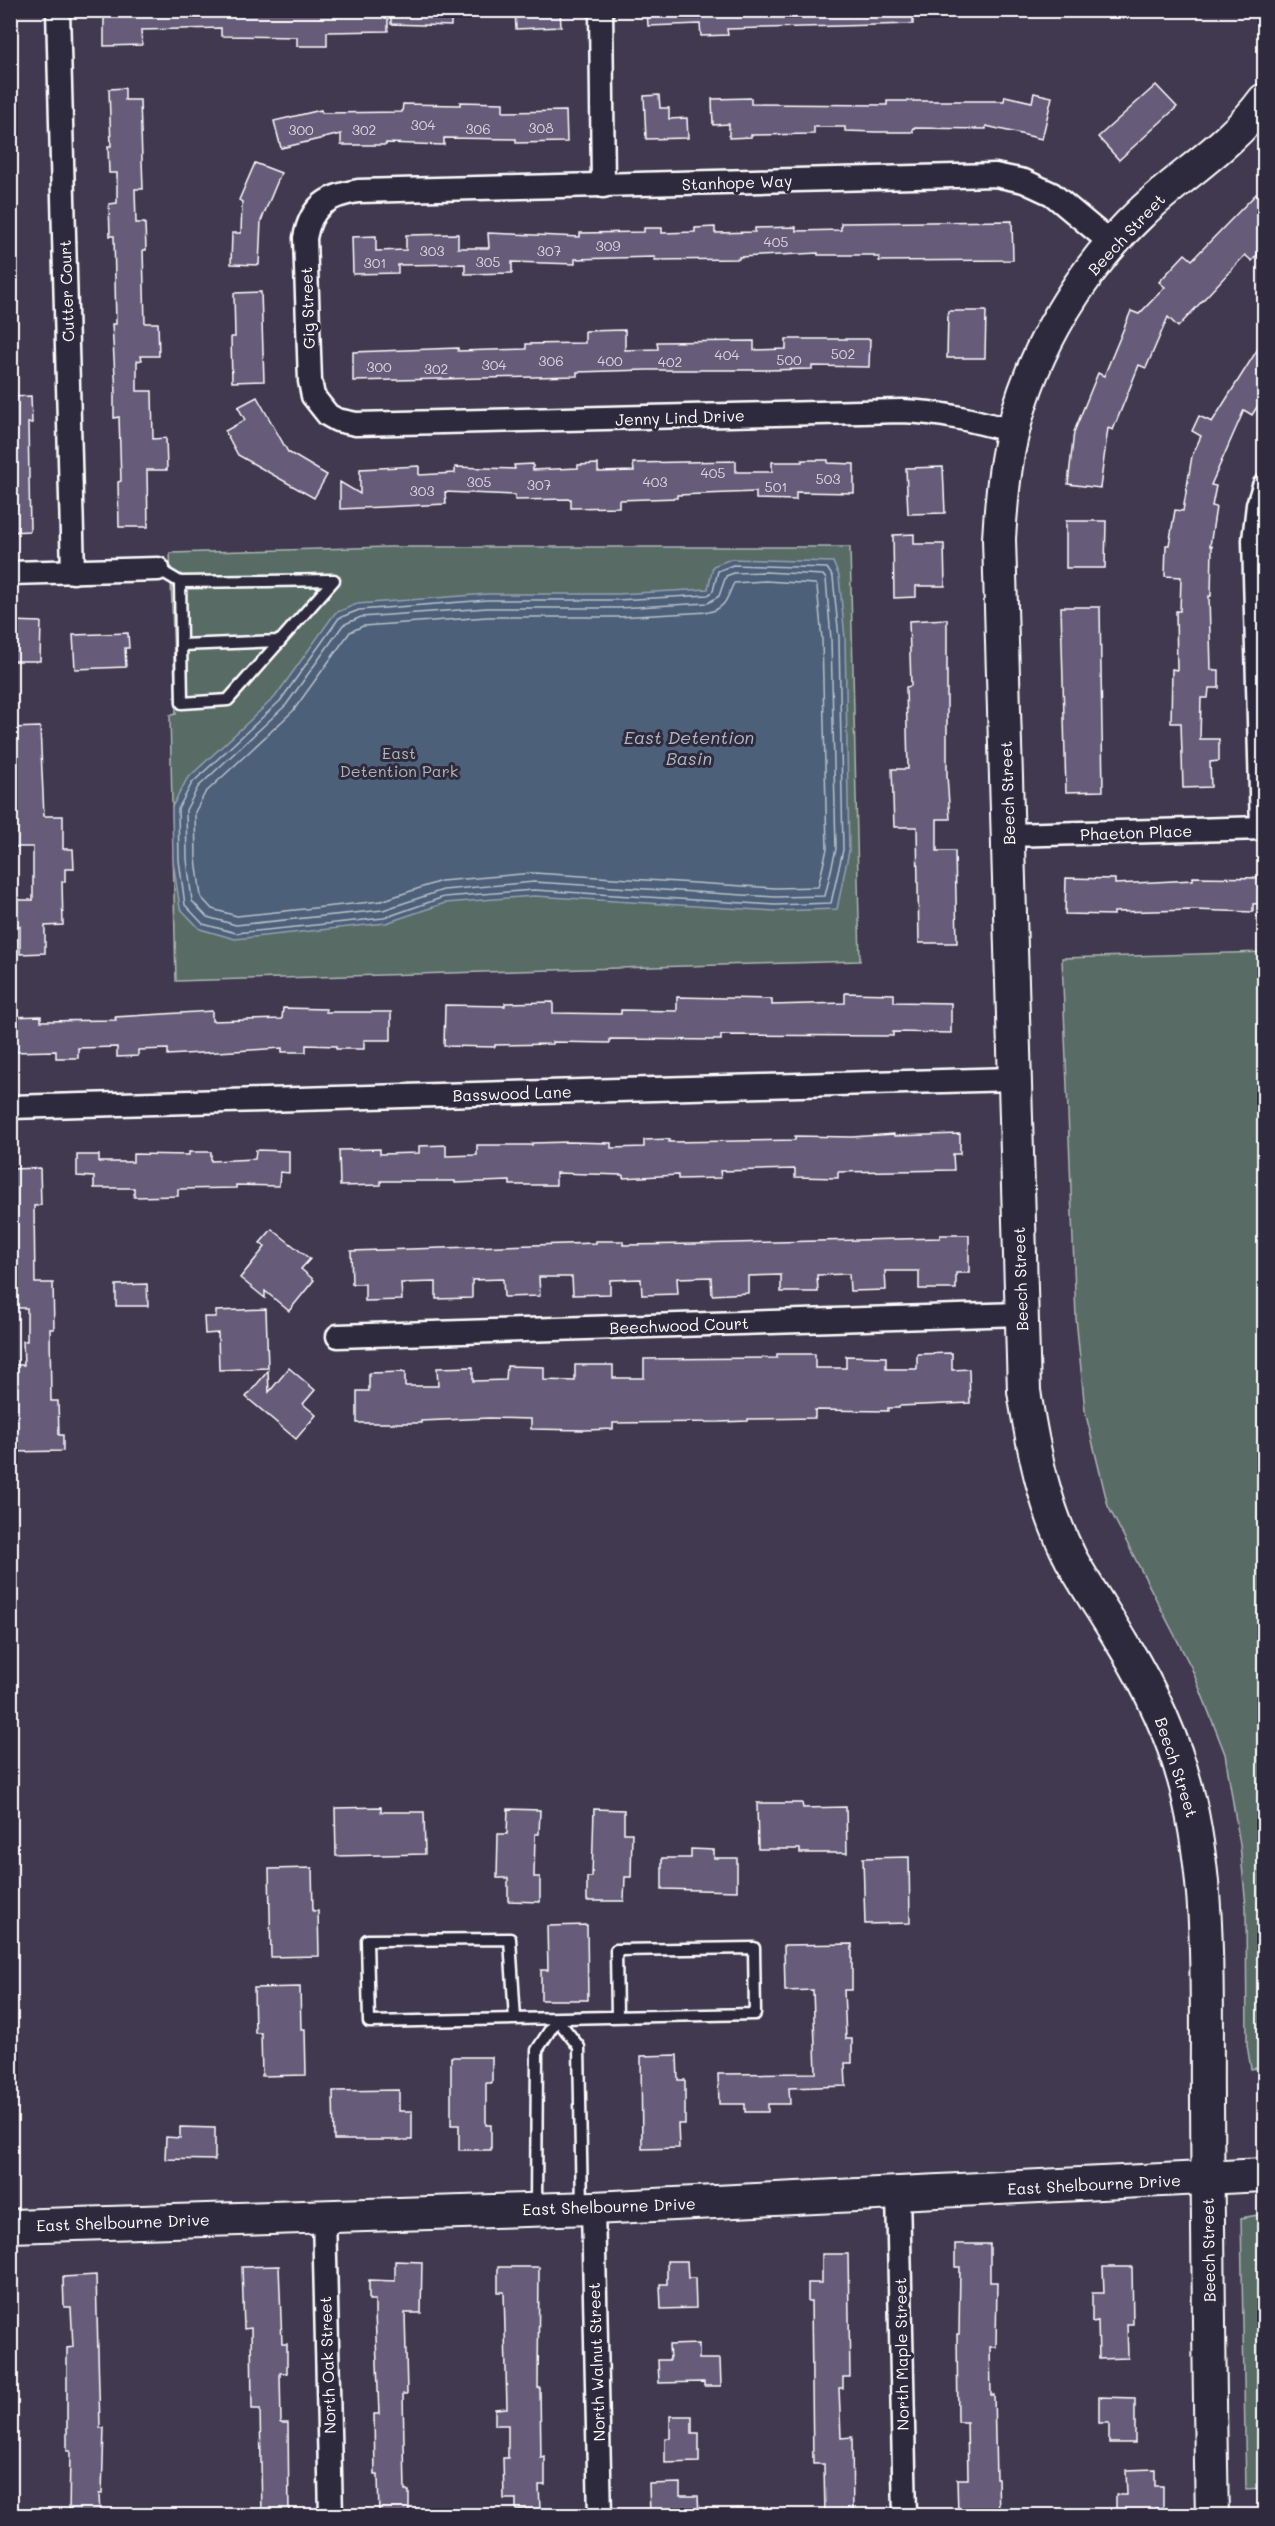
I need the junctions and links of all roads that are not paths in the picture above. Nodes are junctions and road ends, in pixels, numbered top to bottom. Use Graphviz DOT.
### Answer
graph roads {
  1 [pos="58,10"];
  2 [pos="601,10"];
  3 [pos="1264,100"];
  4 [pos="603,186"];
  5 [pos="340,194"];
  6 [pos="1112,244"];
  7 [pos="344,422"];
  8 [pos="1013,431"];
  9 [pos="1264,486"];
  10 [pos="158,569"];
  11 [pos="73,572"];
  12 [pos="10,573"];
  13 [pos="180,582"];
  14 [pos="280,641"];
  15 [pos="181,645"];
  16 [pos="1263,828"];
  17 [pos="1008,835"];
  18 [pos="1014,1079"];
  19 [pos="10,1107"];
  20 [pos="1020,1314"];
  21 [pos="338,1336"];
  22 [pos="617,2017"];
  23 [pos="515,2019"];
  24 [pos="557,2019"];
  25 [pos="1264,2175"];
  26 [pos="1207,2179"];
  27 [pos="898,2193"];
  28 [pos="588,2208"];
  29 [pos="536,2209"];
  30 [pos="324,2215"];
  31 [pos="10,2226"];
  32 [pos="331,2516"];
  33 [pos="600,2516"];
  34 [pos="905,2516"];
  35 [pos="1212,2516"];
  1 -- 11 [label="street, Cutter Court"];
  2 -- 4 [label="street"];
  3 -- 6 [label="street, Beech Street"];
  4 -- 5 [label="street, Stanhope Way"];
  4 -- 6 [label="street, Stanhope Way"];
  5 -- 7 [label="street, Gig Street"];
  6 -- 8 [label="street, Beech Street"];
  7 -- 8 [label="street, Jenny Lind Drive"];
  8 -- 17 [label="street, Beech Street"];
  9 -- 16 [label="street"];
  10 -- 11 [label="street"];
  10 -- 13 [label="lane"];
  11 -- 12 [label="street"];
  13 -- 14 [label="lane"];
  13 -- 15 [label="lane"];
  14 -- 15 [label="lane"];
  14 -- 15 [label="lane"];
  16 -- 17 [label="street, Phaeton Place"];
  17 -- 18 [label="street, Beech Street"];
  18 -- 19 [label="street, Basswood Lane"];
  18 -- 20 [label="street, Beech Street"];
  20 -- 21 [label="street, Beechwood Court"];
  20 -- 26 [label="street, Beech Street"];
  22 -- 22 [label="lane"];
  22 -- 24 [label="lane"];
  23 -- 23 [label="lane"];
  23 -- 24 [label="lane"];
  24 -- 28 [label="lane"];
  24 -- 29 [label="lane"];
  25 -- 26 [label="street, East Shelbourne Drive"];
  26 -- 27 [label="street, East Shelbourne Drive"];
  26 -- 35 [label="street, Beech Street"];
  27 -- 28 [label="street, East Shelbourne Drive"];
  27 -- 34 [label="street, North Maple Street"];
  28 -- 29 [label="street, East Shelbourne Drive"];
  28 -- 33 [label="street, North Walnut Street"];
  29 -- 30 [label="street, East Shelbourne Drive"];
  30 -- 31 [label="street, East Shelbourne Drive"];
  30 -- 32 [label="street, North Oak Street"];
}
